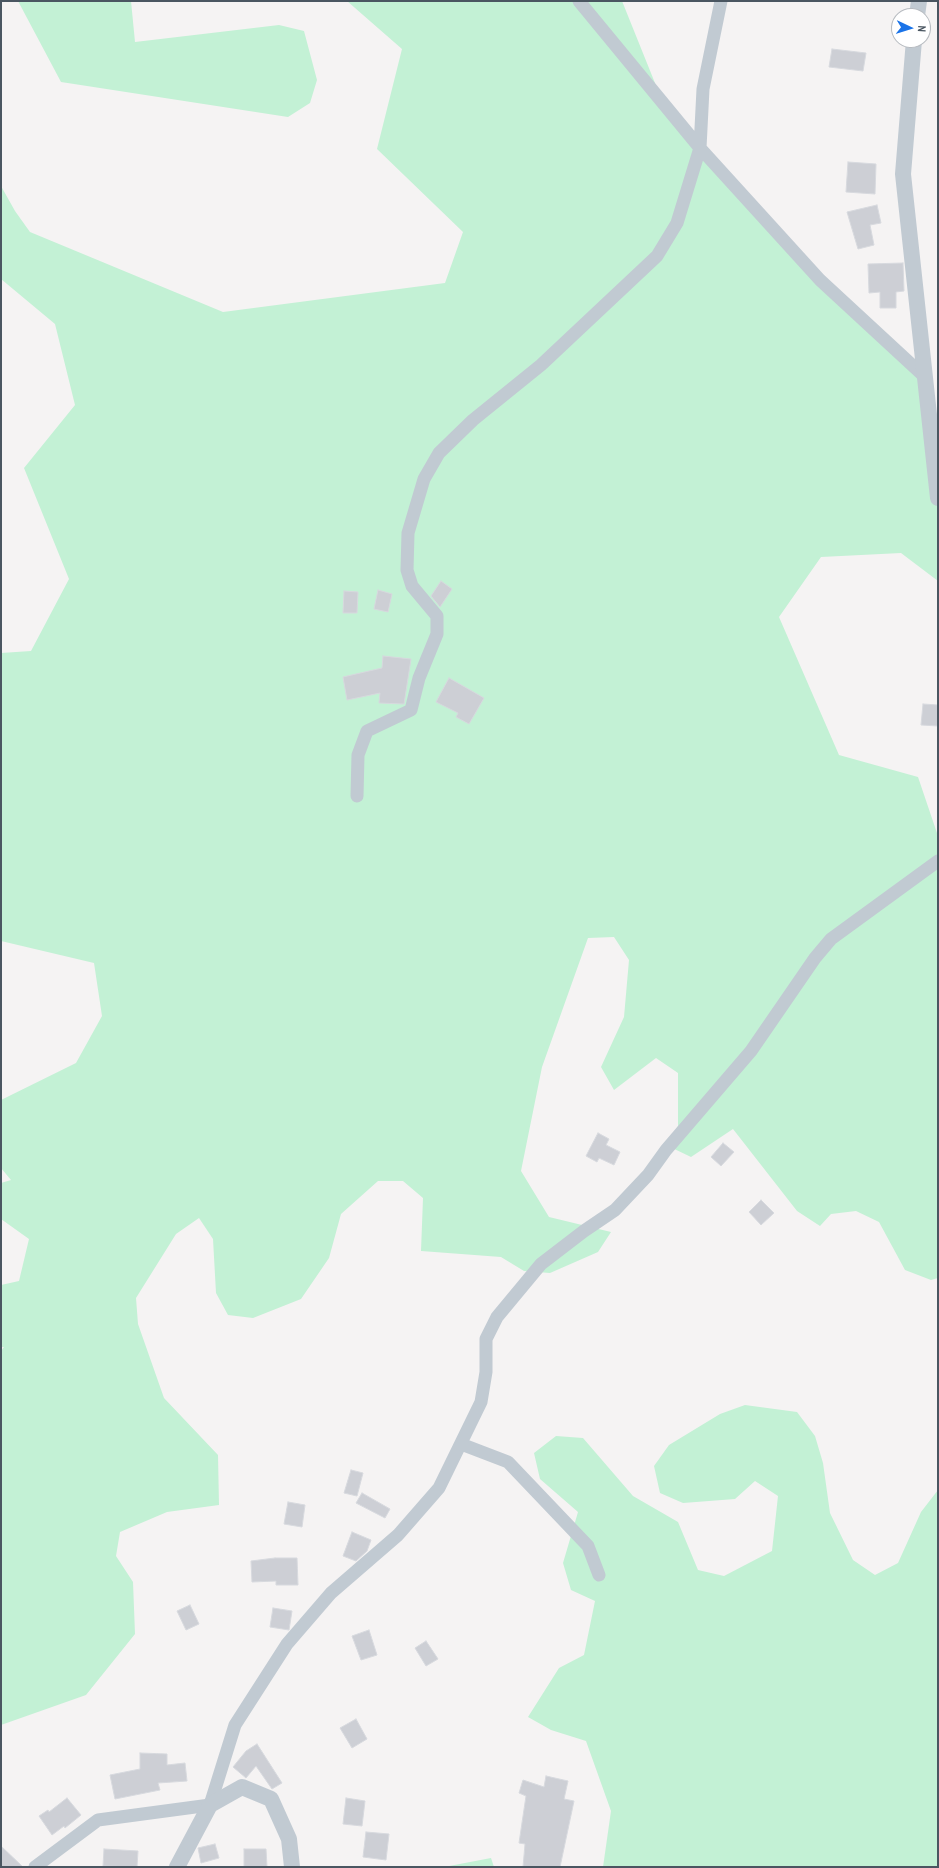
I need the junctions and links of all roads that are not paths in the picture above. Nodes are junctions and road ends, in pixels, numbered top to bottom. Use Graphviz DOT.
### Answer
graph roads {
  1 [pos="579,1"];
  2 [pos="721,1"];
  3 [pos="913,48"];
  4 [pos="700,148"];
  5 [pos="925,377"];
  6 [pos="938,498"];
  7 [pos="357,796"];
  8 [pos="938,861"];
  9 [pos="461,1444"];
  10 [pos="599,1575"];
  11 [pos="210,1805"];
  12 [pos="35,1867"];
  13 [pos="178,1867"];
  14 [pos="292,1867"];
  1 -- 4 [label="street"];
  2 -- 4 [label="street"];
  3 -- 5 [label="street"];
  4 -- 5 [label="street"];
  4 -- 7 [label="street"];
  5 -- 6 [label="street"];
  8 -- 9 [label="street"];
  9 -- 10 [label="street"];
  9 -- 11 [label="street"];
  11 -- 12 [label="street"];
  11 -- 13 [label="street"];
  11 -- 14 [label="street"];
}
